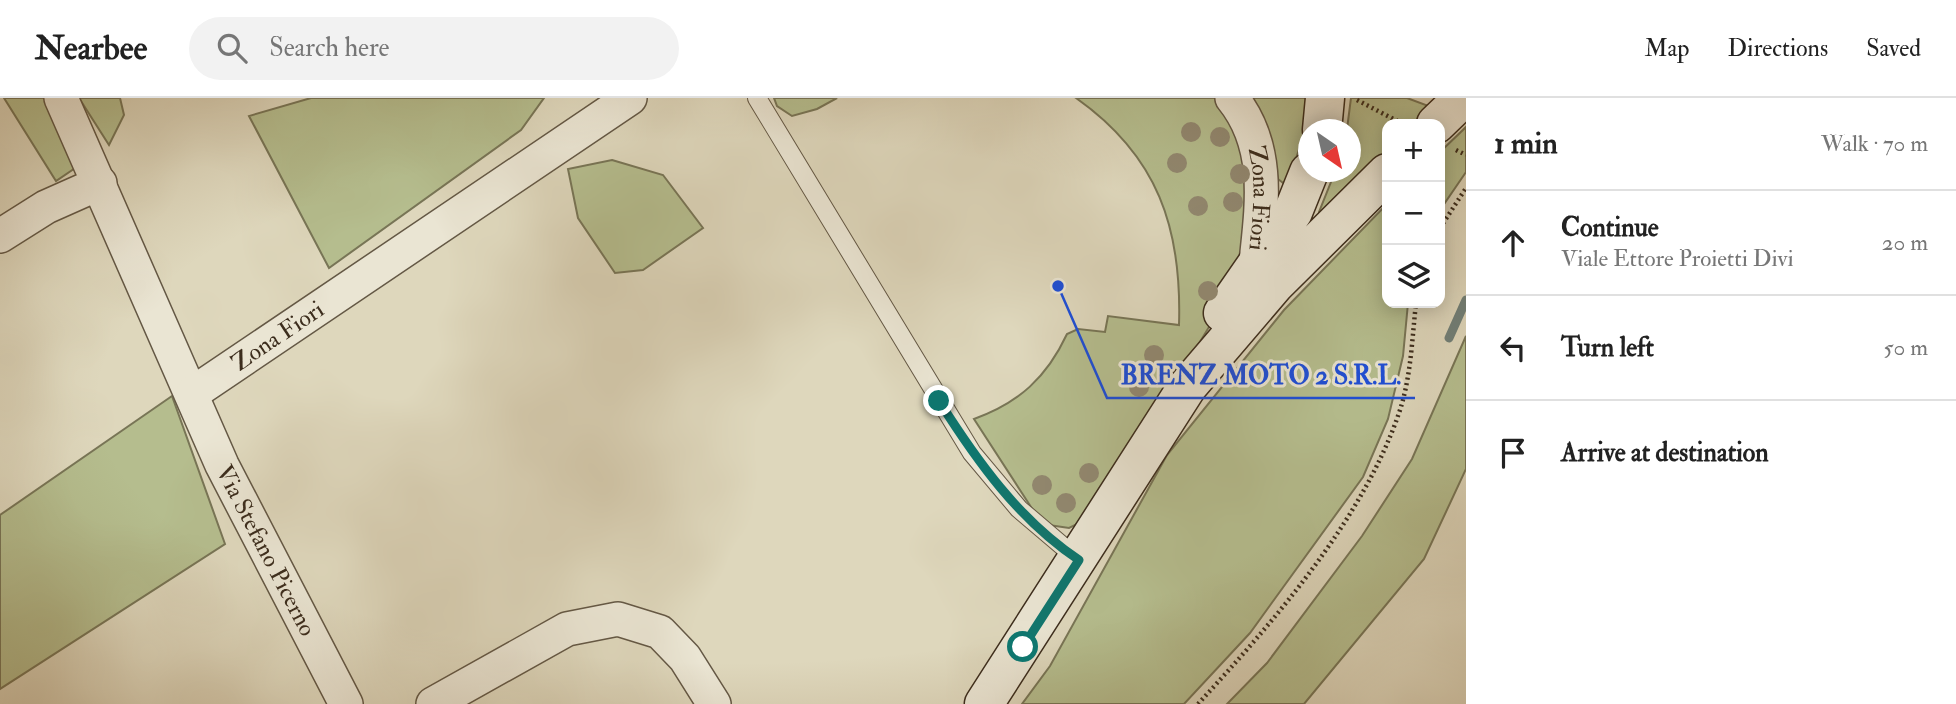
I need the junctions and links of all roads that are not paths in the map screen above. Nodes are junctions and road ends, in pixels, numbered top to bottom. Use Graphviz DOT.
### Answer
graph roads {
  1 [pos="61,98"];
  2 [pos="630,98"];
  3 [pos="757,98"];
  4 [pos="1232,98"];
  5 [pos="1325,98"];
  6 [pos="1463,98"];
  7 [pos="1323,119"];
  8 [pos="1441,119"];
  9 [pos="1382,178"];
  10 [pos="1305,182"];
  11 [pos="100,183"];
  12 [pos="0,236"];
  13 [pos="1256,262"];
  14 [pos="1187,387"];
  15 [pos="192,393"];
  16 [pos="1079,560"];
  17 [pos="346,704"];
  18 [pos="433,704"];
  19 [pos="714,704"];
  20 [pos="984,704"];
  1 -- 11 [label="street"];
  2 -- 15 [label="street, Zona Fiori"];
  3 -- 16 [label="lane"];
  4 -- 13 [label="street, Zona Fiori"];
  5 -- 7 [label="main road"];
  6 -- 8 [label="main road"];
  9 -- 14 [label="main road"];
  10 -- 13 [label="main road"];
  11 -- 12 [label="street"];
  11 -- 15 [label="street"];
  13 -- 14 [label="main road"];
  14 -- 16 [label="main road"];
  15 -- 17 [label="street, Via Stefano Picerno"];
  16 -- 20 [label="main road"];
  18 -- 19 [label="street"];
}
